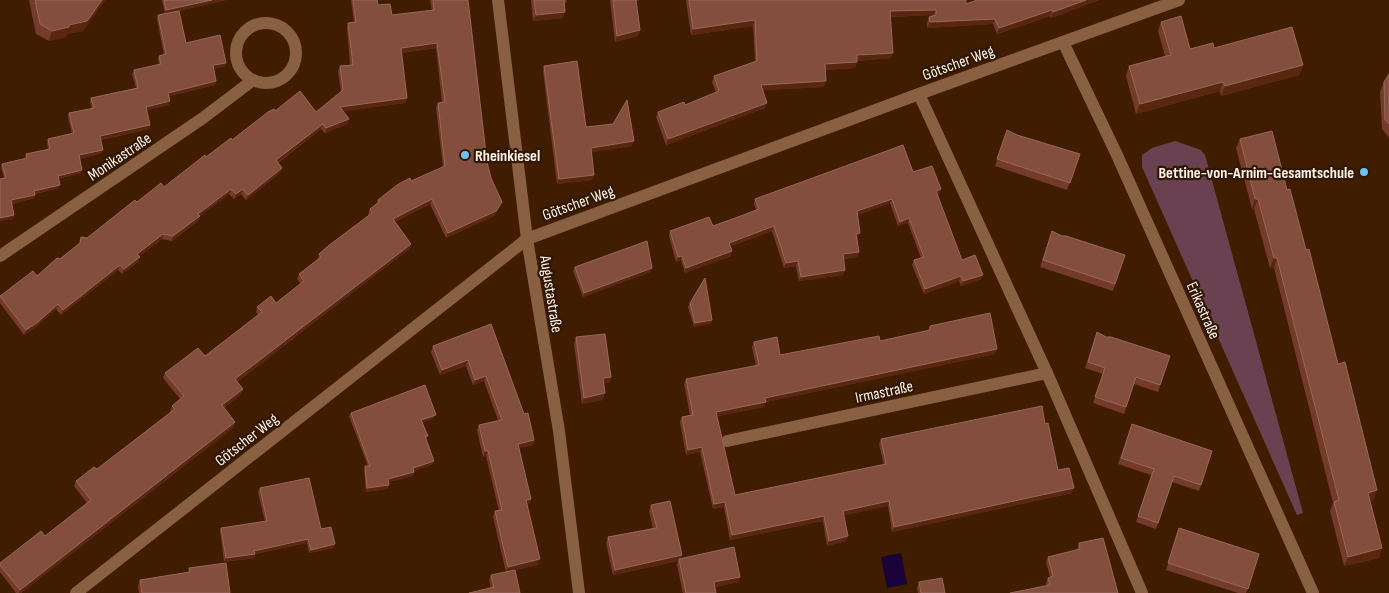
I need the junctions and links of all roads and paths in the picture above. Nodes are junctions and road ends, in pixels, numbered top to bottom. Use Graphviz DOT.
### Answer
graph roads {
  1 [pos="498,0"];
  2 [pos="1179,0"];
  3 [pos="1063,42"];
  4 [pos="254,80"];
  5 [pos="918,94"];
  6 [pos="526,239"];
  7 [pos="0,256"];
  8 [pos="1047,373"];
  9 [pos="728,441"];
  10 [pos="76,593"];
  11 [pos="579,593"];
  12 [pos="1142,593"];
  13 [pos="1313,593"];
  1 -- 6 [label="street, Augustastraße"];
  2 -- 3 [label="street, Götscher Weg"];
  3 -- 5 [label="street, Götscher Weg"];
  3 -- 13 [label="street, Erikastraße"];
  4 -- 4 [label="street"];
  4 -- 7 [label="street, Monikastraße"];
  5 -- 6 [label="street, Götscher Weg"];
  5 -- 8 [label="street"];
  6 -- 10 [label="street, Götscher Weg"];
  6 -- 11 [label="street, Augustastraße"];
  8 -- 9 [label="street, Irmastraße"];
  8 -- 12 [label="street"];
}
